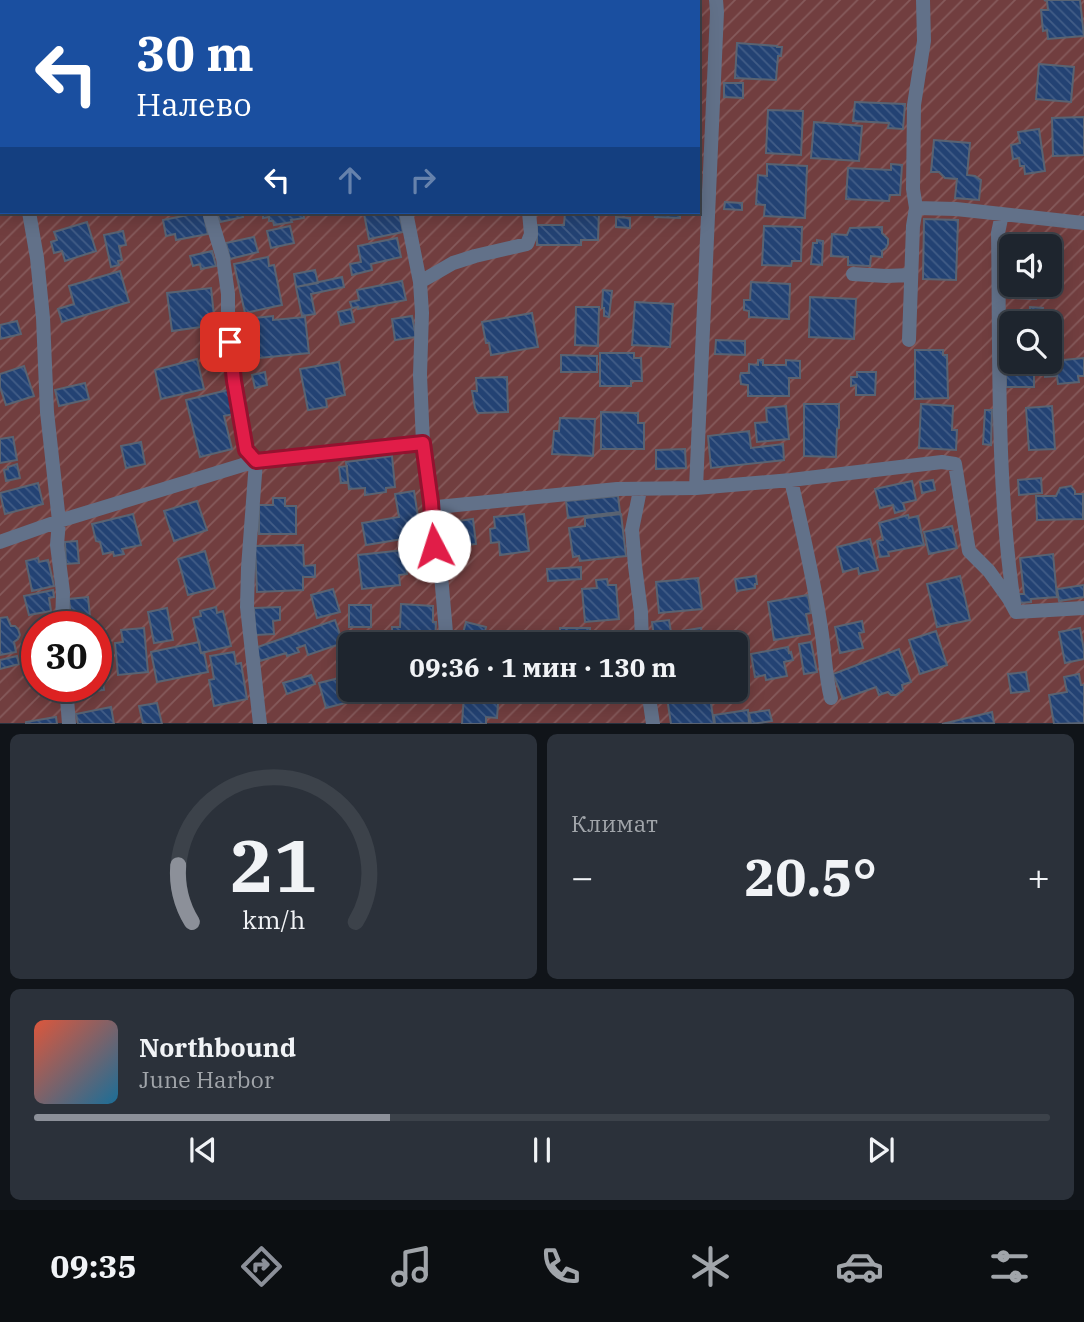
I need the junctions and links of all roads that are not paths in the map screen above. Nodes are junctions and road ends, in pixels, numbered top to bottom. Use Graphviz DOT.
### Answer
graph roads {
  1 [pos="716,0"];
  2 [pos="923,0"];
  3 [pos="916,208"];
  4 [pos="29,214"];
  5 [pos="210,214"];
  6 [pos="406,214"];
  7 [pos="529,214"];
  8 [pos="1002,214"];
  9 [pos="1084,223"];
  10 [pos="853,274"];
  11 [pos="911,275"];
  12 [pos="420,282"];
  13 [pos="909,340"];
  14 [pos="423,443"];
  15 [pos="256,461"];
  16 [pos="791,480"];
  17 [pos="696,488"];
  18 [pos="640,490"];
  19 [pos="431,502"];
  20 [pos="59,521"];
  21 [pos="0,542"];
  22 [pos="1084,608"];
  23 [pos="62,611"];
  24 [pos="1016,612"];
  25 [pos="446,632"];
  26 [pos="642,632"];
  27 [pos="831,698"];
  28 [pos="67,702"];
  29 [pos="650,702"];
  30 [pos="69,723"];
  31 [pos="260,723"];
  32 [pos="653,723"];
  1 -- 17 [label="street"];
  2 -- 3 [label="street"];
  3 -- 8 [label="street"];
  3 -- 11 [label="street"];
  4 -- 20 [label="street"];
  5 -- 15 [label="street"];
  6 -- 12 [label="street"];
  7 -- 12 [label="street"];
  8 -- 9 [label="street"];
  8 -- 24 [label="street"];
  10 -- 11 [label="street"];
  11 -- 13 [label="street"];
  12 -- 14 [label="street"];
  14 -- 15 [label="street"];
  14 -- 19 [label="street"];
  15 -- 20 [label="street"];
  15 -- 31 [label="street"];
  16 -- 17 [label="street"];
  16 -- 24 [label="street"];
  16 -- 27 [label="street"];
  17 -- 18 [label="street"];
  18 -- 19 [label="street"];
  18 -- 26 [label="street"];
  19 -- 25 [label="street"];
  20 -- 21 [label="street"];
  20 -- 23 [label="street"];
  22 -- 24 [label="street"];
  28 -- 30 [label="street"];
  29 -- 32 [label="street"];
}
